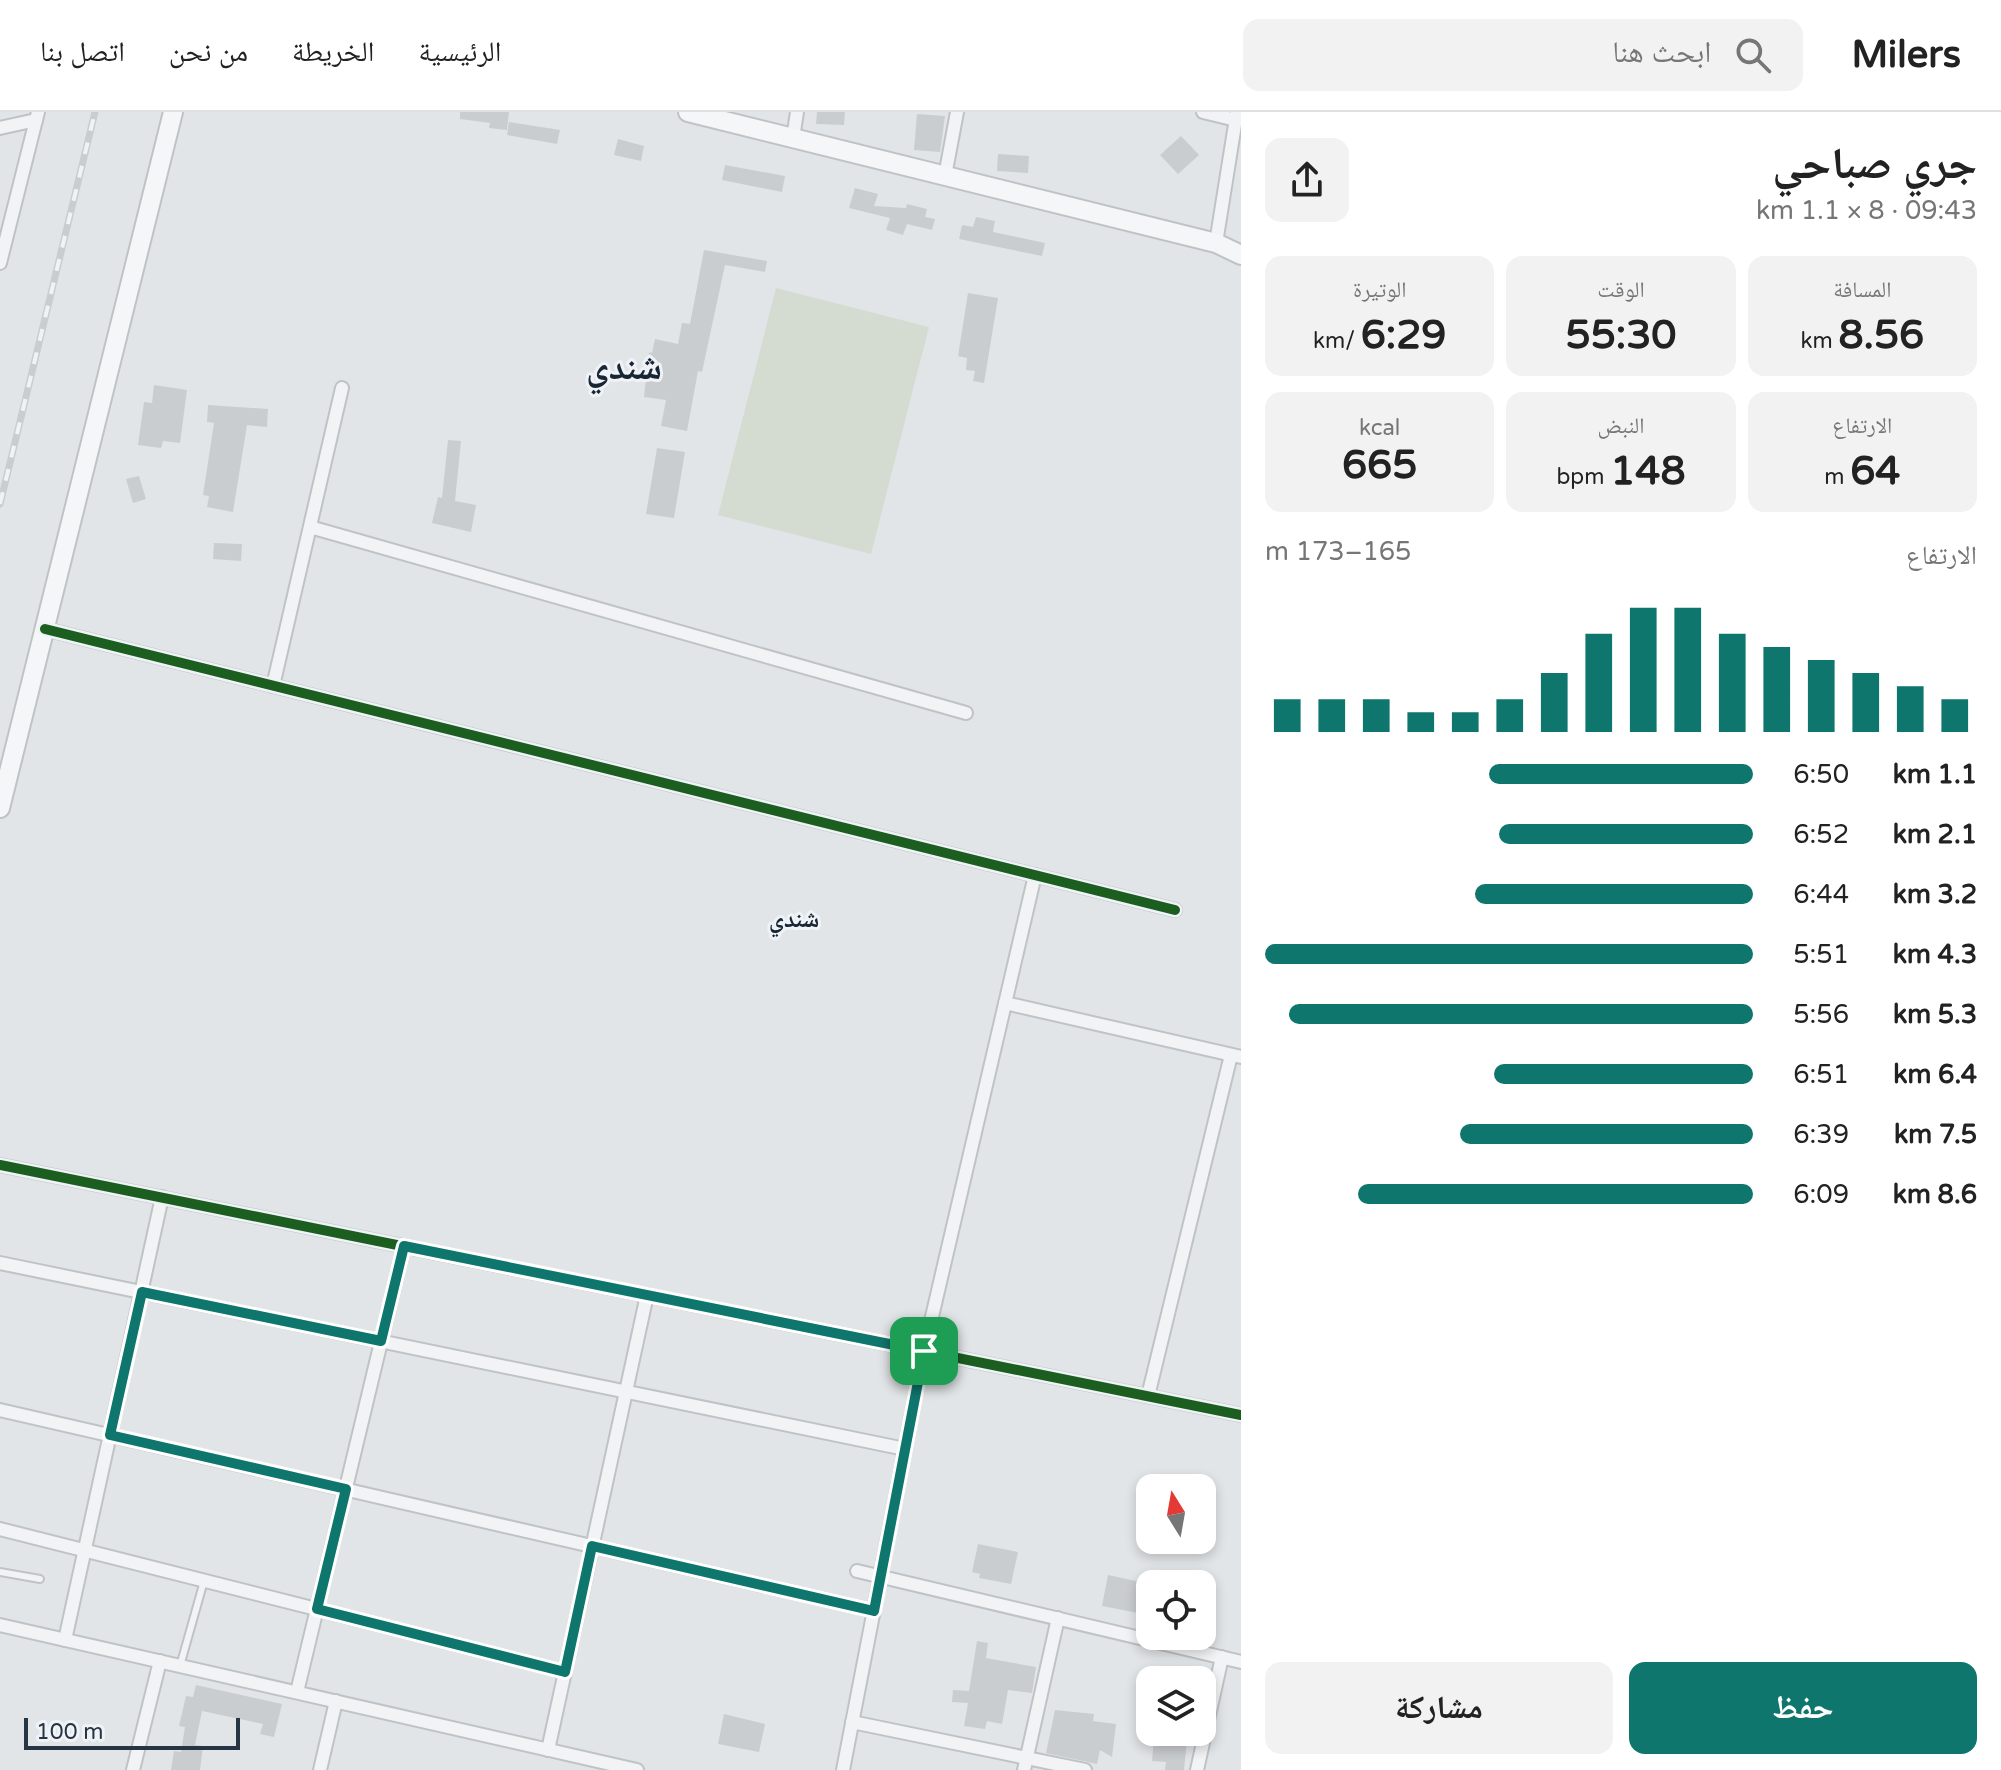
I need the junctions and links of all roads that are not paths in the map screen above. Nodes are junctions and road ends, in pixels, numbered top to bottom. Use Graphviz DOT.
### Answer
graph roads {
  1 [pos="173,112"];
  2 [pos="688,112"];
  3 [pos="797,112"];
  4 [pos="957,112"];
  5 [pos="1203,112"];
  6 [pos="37,116"];
  7 [pos="1237,116"];
  8 [pos="0,128"];
  9 [pos="793,138"];
  10 [pos="945,176"];
  11 [pos="1216,243"];
  12 [pos="1241,255"];
  13 [pos="0,263"];
  14 [pos="342,388"];
  15 [pos="310,527"];
  16 [pos="45,629"];
  17 [pos="273,686"];
  18 [pos="966,713"];
  19 [pos="0,808"];
  20 [pos="1035,875"];
  21 [pos="1175,910"];
  22 [pos="1005,1003"];
  23 [pos="1236,1056"];
  24 [pos="0,1165"];
  25 [pos="162,1197"];
  26 [pos="404,1246"];
  27 [pos="0,1263"];
  28 [pos="142,1292"];
  29 [pos="647,1295"];
  30 [pos="381,1341"];
  31 [pos="924,1351"];
  32 [pos="626,1391"];
  33 [pos="1148,1396"];
  34 [pos="0,1410"];
  35 [pos="1241,1415"];
  36 [pos="110,1435"];
  37 [pos="905,1449"];
  38 [pos="346,1489"];
  39 [pos="0,1529"];
  40 [pos="592,1546"];
  41 [pos="85,1551"];
  42 [pos="857,1571"];
  43 [pos="0,1572"];
  44 [pos="880,1576"];
  45 [pos="40,1579"];
  46 [pos="204,1581"];
  47 [pos="317,1609"];
  48 [pos="874,1611"];
  49 [pos="1058,1618"];
  50 [pos="0,1625"];
  51 [pos="65,1640"];
  52 [pos="1222,1657"];
  53 [pos="160,1661"];
  54 [pos="1241,1662"];
  55 [pos="180,1666"];
  56 [pos="565,1672"];
  57 [pos="297,1692"];
  58 [pos="336,1701"];
  59 [pos="852,1722"];
  60 [pos="548,1750"];
  61 [pos="1026,1764"];
  62 [pos="133,1770"];
  63 [pos="320,1770"];
  64 [pos="637,1770"];
  65 [pos="843,1770"];
  66 [pos="1085,1770"];
  67 [pos="1197,1770"];
  1 -- 16 [label="street"];
  2 -- 9 [label="street"];
  3 -- 9 [label="street"];
  4 -- 10 [label="street"];
  5 -- 7 [label="street"];
  6 -- 8 [label="street"];
  6 -- 13 [label="street"];
  7 -- 11 [label="street"];
  9 -- 10 [label="street"];
  10 -- 11 [label="street"];
  11 -- 12 [label="street"];
  14 -- 15 [label="street"];
  15 -- 17 [label="street"];
  15 -- 18 [label="street"];
  16 -- 17 [label="street"];
  16 -- 19 [label="street"];
  17 -- 20 [label="street"];
  20 -- 21 [label="street"];
  20 -- 22 [label="street"];
  22 -- 23 [label="street"];
  22 -- 31 [label="street"];
  23 -- 33 [label="street"];
  24 -- 25 [label="street"];
  25 -- 26 [label="street"];
  25 -- 28 [label="street"];
  26 -- 29 [label="street"];
  26 -- 30 [label="street"];
  27 -- 28 [label="street"];
  28 -- 30 [label="street"];
  28 -- 36 [label="street"];
  29 -- 31 [label="street"];
  29 -- 32 [label="street"];
  30 -- 32 [label="street"];
  30 -- 38 [label="street"];
  31 -- 33 [label="street"];
  31 -- 37 [label="street"];
  32 -- 37 [label="street"];
  32 -- 40 [label="street"];
  33 -- 35 [label="street"];
  34 -- 36 [label="street"];
  36 -- 38 [label="street"];
  36 -- 41 [label="street"];
  37 -- 44 [label="street"];
  38 -- 40 [label="street"];
  38 -- 47 [label="street"];
  39 -- 41 [label="street"];
  40 -- 48 [label="street"];
  40 -- 56 [label="street"];
  41 -- 46 [label="street"];
  41 -- 51 [label="street"];
  42 -- 44 [label="street"];
  43 -- 45 [label="lane"];
  44 -- 48 [label="street"];
  44 -- 49 [label="street"];
  46 -- 47 [label="street"];
  46 -- 55 [label="lane"];
  47 -- 56 [label="street"];
  47 -- 57 [label="street"];
  48 -- 59 [label="street"];
  49 -- 52 [label="street"];
  49 -- 61 [label="street"];
  50 -- 51 [label="street"];
  51 -- 53 [label="street"];
  52 -- 54 [label="street"];
  52 -- 67 [label="street"];
  53 -- 55 [label="street"];
  53 -- 62 [label="street"];
  55 -- 57 [label="street"];
  56 -- 60 [label="street"];
  57 -- 58 [label="street"];
  58 -- 60 [label="street"];
  58 -- 63 [label="street"];
  59 -- 61 [label="street"];
  59 -- 65 [label="street"];
  60 -- 64 [label="street"];
  61 -- 66 [label="street"];
}
